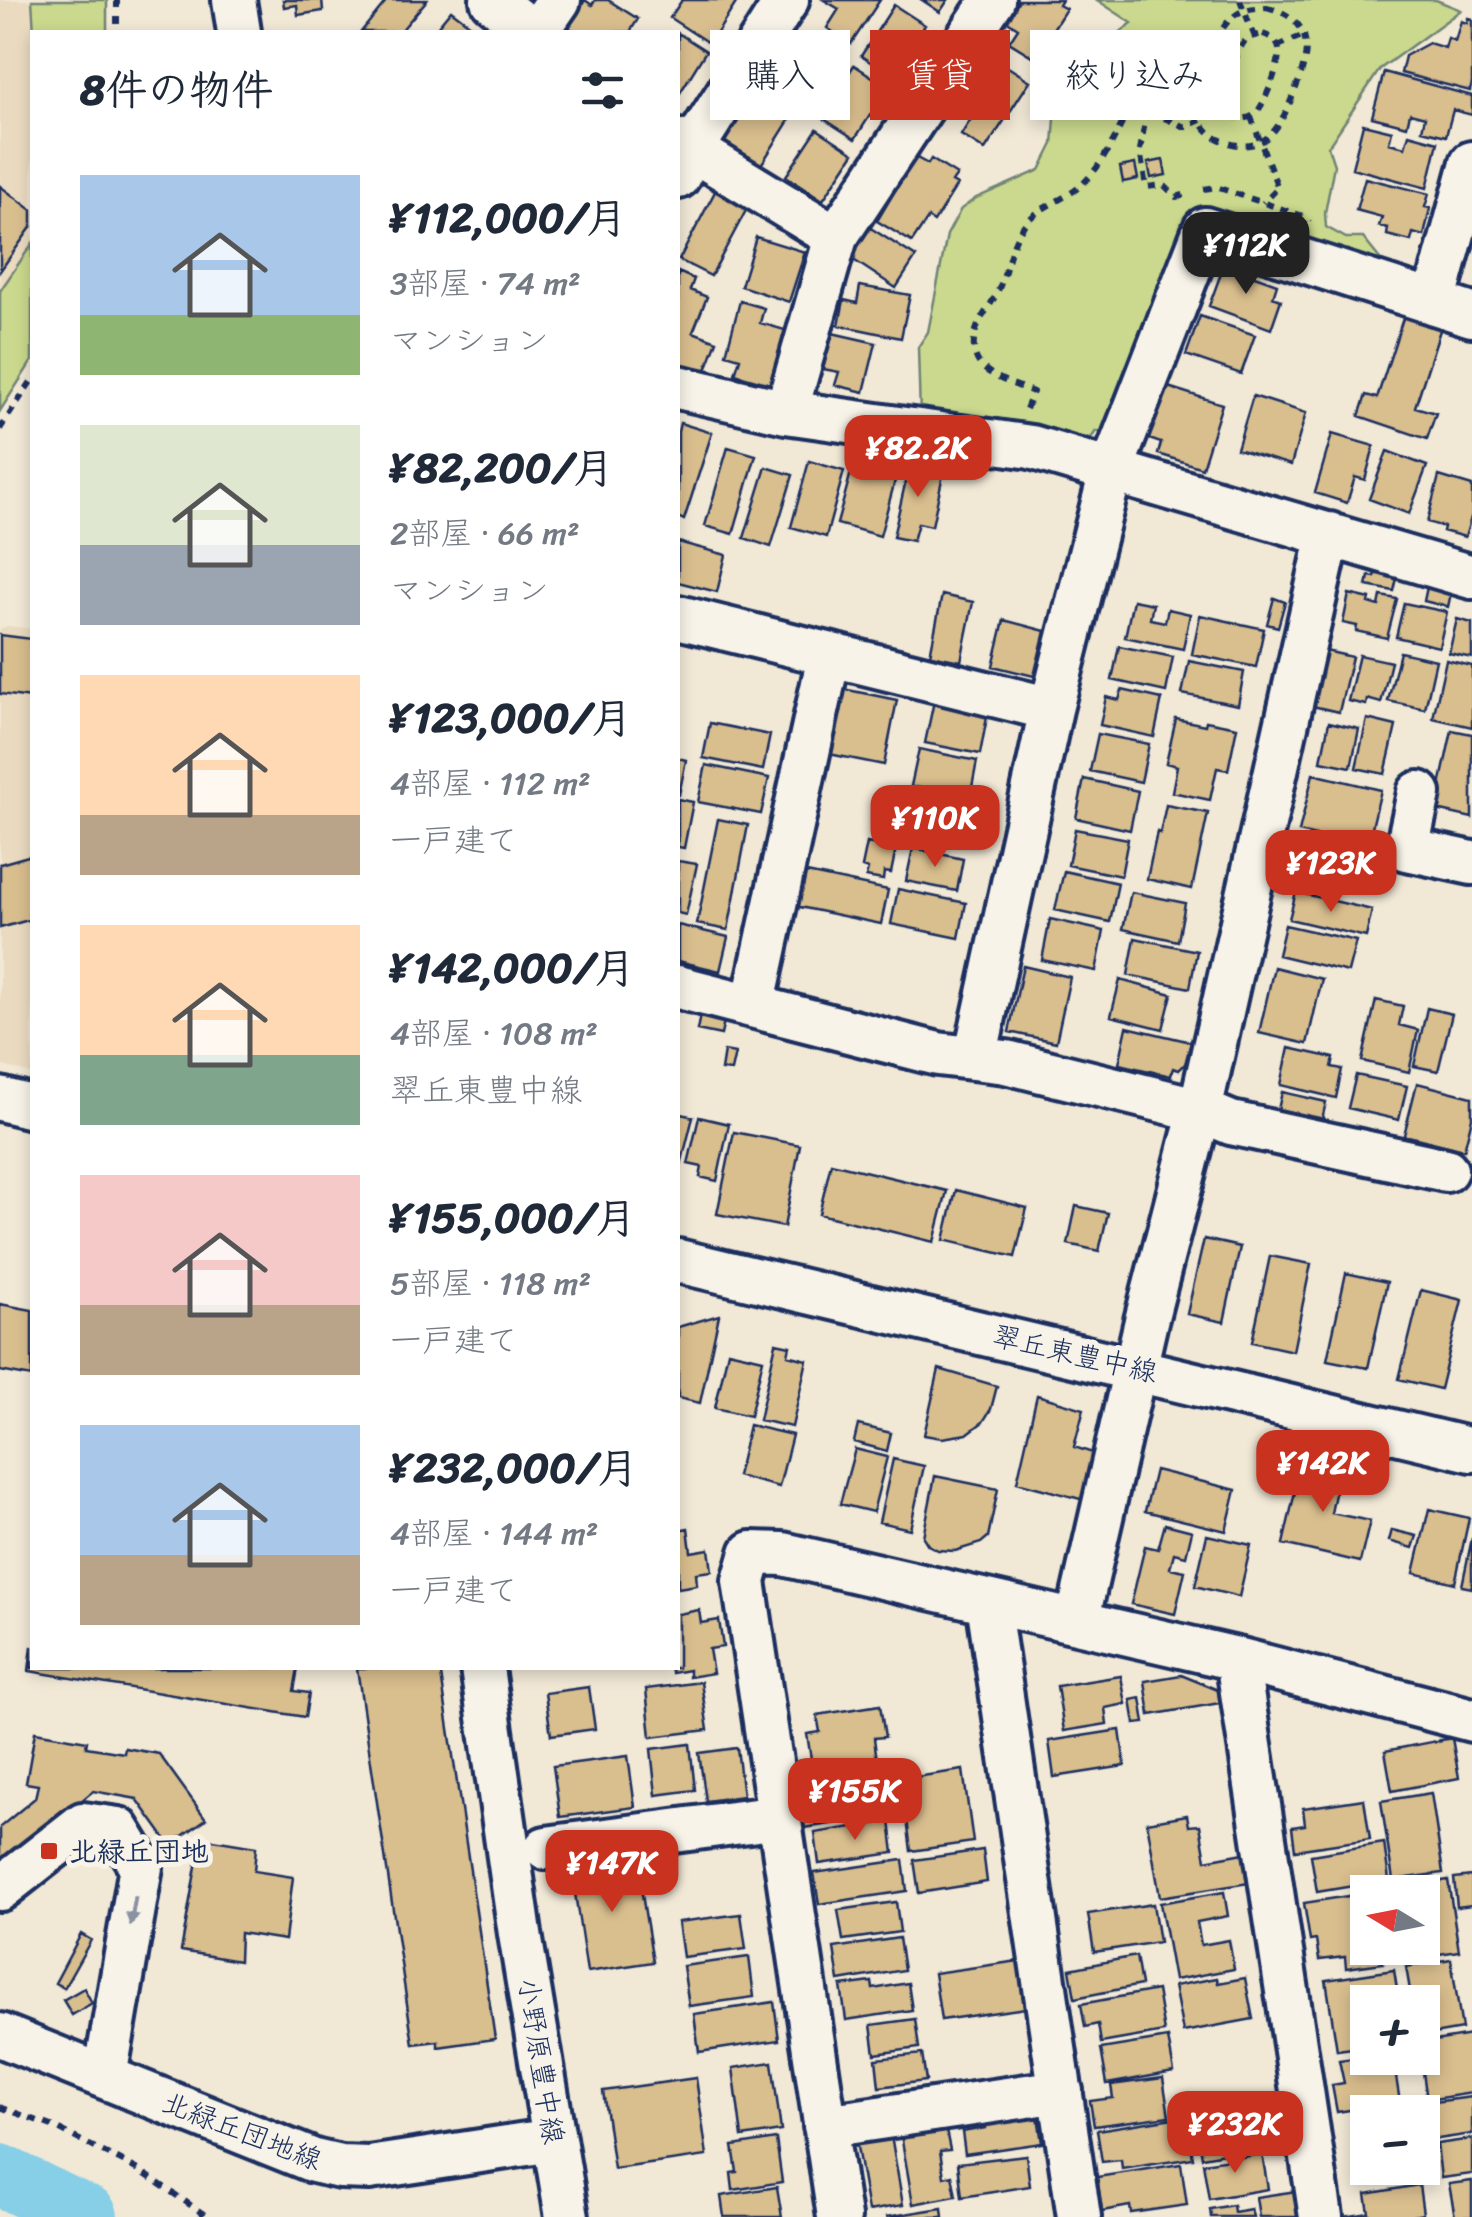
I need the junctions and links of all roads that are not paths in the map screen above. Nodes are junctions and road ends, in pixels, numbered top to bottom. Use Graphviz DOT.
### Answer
graph roads {
  1 [pos="234,0"];
  2 [pos="492,0"];
  3 [pos="559,0"];
  4 [pos="787,0"];
  5 [pos="993,0"];
  6 [pos="239,30"];
  7 [pos="531,30"];
  8 [pos="536,30"];
  9 [pos="682,156"];
  10 [pos="1472,163"];
  11 [pos="836,237"];
  12 [pos="1453,308"];
  13 [pos="680,387"];
  14 [pos="786,412"];
  15 [pos="1111,470"];
  16 [pos="1328,534"];
  17 [pos="1472,576"];
  18 [pos="680,619"];
  19 [pos="828,656"];
  20 [pos="1051,709"];
  21 [pos="1419,793"];
  22 [pos="1472,862"];
  23 [pos="680,988"];
  24 [pos="753,1006"];
  25 [pos="975,1058"];
  26 [pos="0,1099"];
  27 [pos="30,1106"];
  28 [pos="1200,1110"];
  29 [pos="1446,1170"];
  30 [pos="680,1260"];
  31 [pos="1135,1369"];
  32 [pos="1472,1450"];
  33 [pos="988,1602"];
  34 [pos="1077,1622"];
  35 [pos="1237,1658"];
  36 [pos="482,1670"];
  37 [pos="1472,1720"];
  38 [pos="779,1817"];
  39 [pos="546,1848"];
  40 [pos="0,1889"];
  41 [pos="0,2036"];
  42 [pos="105,2077"];
  43 [pos="1061,2091"];
  44 [pos="825,2126"];
  45 [pos="554,2140"];
  46 [pos="568,2217"];
  47 [pos="839,2217"];
  48 [pos="1080,2217"];
  49 [pos="1320,2217"];
  1 -- 6 [label="street"];
  2 -- 7 [label="street"];
  3 -- 8 [label="street"];
  4 -- 9 [label="street"];
  5 -- 11 [label="street"];
  9 -- 11 [label="street"];
  10 -- 12 [label="street"];
  11 -- 14 [label="street"];
  12 -- 15 [label="street"];
  13 -- 14 [label="street"];
  14 -- 15 [label="street"];
  15 -- 16 [label="street"];
  15 -- 20 [label="street"];
  16 -- 17 [label="street"];
  16 -- 28 [label="street"];
  18 -- 19 [label="street"];
  19 -- 20 [label="street"];
  19 -- 24 [label="street"];
  20 -- 25 [label="street"];
  21 -- 22 [label="street"];
  23 -- 24 [label="street"];
  24 -- 25 [label="street"];
  25 -- 28 [label="street"];
  26 -- 27 [label="street"];
  28 -- 29 [label="street"];
  28 -- 31 [label="street"];
  30 -- 31 [label="street, 翠丘東豊中線"];
  31 -- 32 [label="street, 翠丘東豊中線"];
  31 -- 34 [label="street"];
  33 -- 34 [label="street"];
  33 -- 38 [label="street"];
  33 -- 43 [label="street"];
  34 -- 35 [label="street"];
  35 -- 37 [label="street"];
  35 -- 49 [label="street"];
  36 -- 45 [label="street, 小野原豊中線"];
  38 -- 39 [label="street"];
  38 -- 44 [label="street"];
  40 -- 42 [label="street, one-way"];
  41 -- 42 [label="street, 北緑丘団地線"];
  42 -- 45 [label="street, 北緑丘団地線"];
  43 -- 44 [label="street"];
  43 -- 48 [label="street"];
  44 -- 47 [label="street"];
  45 -- 46 [label="street, 小野原豊中線"];
}
